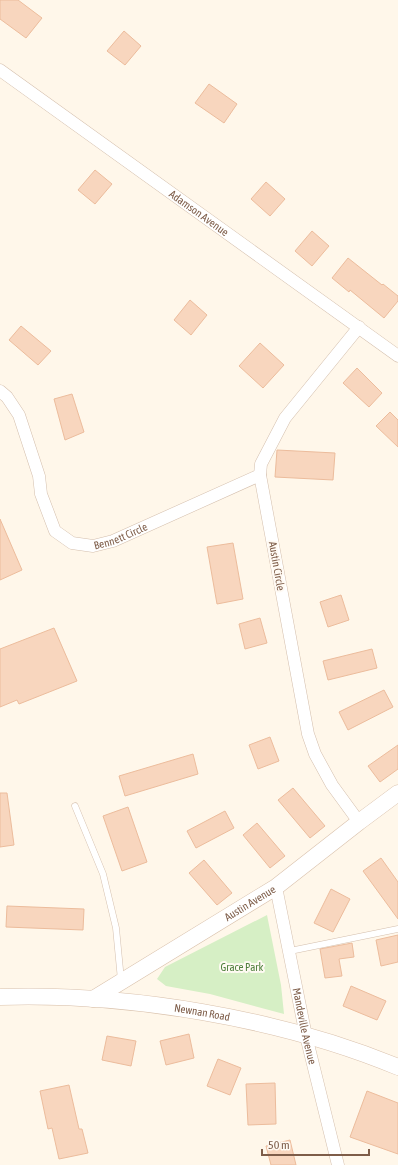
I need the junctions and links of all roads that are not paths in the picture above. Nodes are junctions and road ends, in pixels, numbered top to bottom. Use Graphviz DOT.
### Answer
graph roads {
  1 [pos="0,70"];
  2 [pos="359,327"];
  3 [pos="398,356"];
  4 [pos="0,391"];
  5 [pos="260,474"];
  6 [pos="398,793"];
  7 [pos="75,806"];
  8 [pos="359,822"];
  9 [pos="276,887"];
  10 [pos="398,929"];
  11 [pos="290,951"];
  12 [pos="121,982"];
  13 [pos="0,997"];
  14 [pos="92,999"];
  15 [pos="306,1036"];
  16 [pos="398,1067"];
  17 [pos="338,1165"];
  1 -- 2 [label="street, Adamson Avenue"];
  2 -- 3 [label="street, Adamson Avenue"];
  2 -- 5 [label="street, Austin Circle"];
  4 -- 5 [label="street, Bennett Circle"];
  5 -- 8 [label="street, Austin Circle"];
  6 -- 8 [label="main road, Austin Avenue"];
  7 -- 12 [label="lane"];
  8 -- 9 [label="main road, Austin Avenue"];
  9 -- 11 [label="street, Mandeville Avenue"];
  9 -- 12 [label="main road, Austin Avenue"];
  10 -- 11 [label="lane"];
  11 -- 15 [label="street, Mandeville Avenue"];
  12 -- 14 [label="main road, Austin Avenue"];
  13 -- 14 [label="main road, Newnan Road"];
  14 -- 15 [label="main road, Newnan Road"];
  15 -- 16 [label="main road, Newnan Road"];
  15 -- 17 [label="street, Mandeville Avenue"];
}
